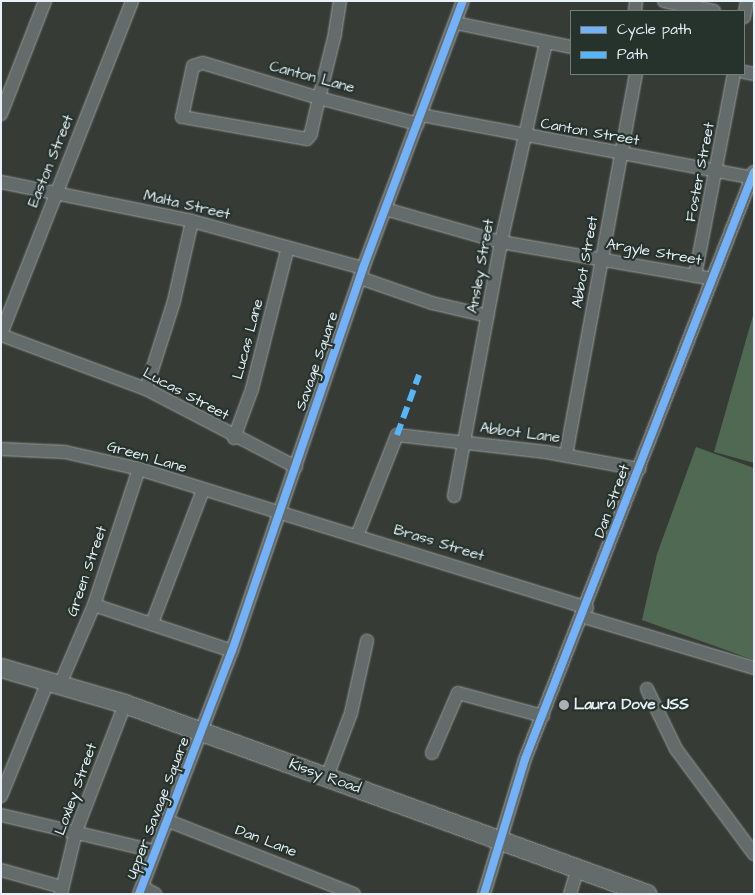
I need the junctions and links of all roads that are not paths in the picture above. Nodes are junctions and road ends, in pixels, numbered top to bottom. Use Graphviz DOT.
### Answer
graph roads {
  1 [pos="45,1"];
  2 [pos="132,1"];
  3 [pos="340,1"];
  4 [pos="464,1"];
  5 [pos="664,1"];
  6 [pos="709,10"];
  7 [pos="456,23"];
  8 [pos="546,43"];
  9 [pos="570,47"];
  10 [pos="636,75"];
  11 [pos="734,75"];
  12 [pos="319,98"];
  13 [pos="1,114"];
  14 [pos="420,120"];
  15 [pos="523,136"];
  16 [pos="622,154"];
  17 [pos="717,173"];
  18 [pos="753,176"];
  19 [pos="1,182"];
  20 [pos="55,193"];
  21 [pos="385,209"];
  22 [pos="192,221"];
  23 [pos="501,242"];
  24 [pos="288,247"];
  25 [pos="604,260"];
  26 [pos="362,273"];
  27 [pos="695,276"];
  28 [pos="712,279"];
  29 [pos="1,295"];
  30 [pos="14,300"];
  31 [pos="488,316"];
  32 [pos="1,335"];
  33 [pos="146,389"];
  34 [pos="234,438"];
  35 [pos="464,442"];
  36 [pos="1,449"];
  37 [pos="566,455"];
  38 [pos="296,467"];
  39 [pos="139,469"];
  40 [pos="639,469"];
  41 [pos="203,490"];
  42 [pos="454,496"];
  43 [pos="280,515"];
  44 [pos="357,536"];
  45 [pos="94,605"];
  46 [pos="585,613"];
  47 [pos="152,623"];
  48 [pos="367,642"];
  49 [pos="232,651"];
  50 [pos="754,668"];
  51 [pos="2,672"];
  52 [pos="55,680"];
  53 [pos="647,689"];
  54 [pos="126,704"];
  55 [pos="543,716"];
  56 [pos="201,732"];
  57 [pos="432,753"];
  58 [pos="327,777"];
  59 [pos="1,796"];
  60 [pos="1,815"];
  61 [pos="166,820"];
  62 [pos="76,831"];
  63 [pos="501,840"];
  64 [pos="155,852"];
  65 [pos="754,854"];
  66 [pos="578,868"];
  67 [pos="1,870"];
  68 [pos="62,890"];
  69 [pos="141,890"];
  70 [pos="155,894"];
  71 [pos="354,894"];
  72 [pos="484,894"];
  73 [pos="570,894"];
  74 [pos="646,894"];
  1 -- 13 [label="street"];
  2 -- 20 [label="street, Easton Street"];
  3 -- 12 [label="street"];
  4 -- 7 [label="street, Savage Square"];
  5 -- 6 [label="street"];
  7 -- 8 [label="street"];
  7 -- 14 [label="street, Savage Square"];
  8 -- 9 [label="street"];
  8 -- 15 [label="street, Ansley Street"];
  10 -- 16 [label="street, Abbot Street"];
  11 -- 17 [label="street, Foster Street"];
  12 -- 12 [label="street, Canton Lane"];
  12 -- 14 [label="street, Canton Lane"];
  14 -- 15 [label="street, Canton Street"];
  14 -- 21 [label="street, Savage Square"];
  15 -- 16 [label="street, Canton Street"];
  15 -- 23 [label="street, Ansley Street"];
  16 -- 17 [label="street, Canton Street"];
  16 -- 25 [label="street, Abbot Street"];
  17 -- 18 [label="street, Canton Street"];
  17 -- 27 [label="street, Foster Street"];
  18 -- 28 [label="street, Dan Street"];
  19 -- 20 [label="street, Malta Street"];
  20 -- 22 [label="street, Malta Street"];
  20 -- 30 [label="street, Easton Street"];
  21 -- 23 [label="street, Argyle Street"];
  21 -- 26 [label="street, Savage Square"];
  22 -- 24 [label="street, Malta Street"];
  22 -- 33 [label="street"];
  23 -- 25 [label="street, Argyle Street"];
  23 -- 31 [label="street, Ansley Street"];
  24 -- 26 [label="street, Malta Street"];
  24 -- 34 [label="street, Lucas Lane"];
  25 -- 27 [label="street, Argyle Street"];
  25 -- 37 [label="street, Abbot Street"];
  26 -- 31 [label="street, Malta Street"];
  26 -- 38 [label="street, Savage Square"];
  27 -- 28 [label="street, Argyle Street"];
  28 -- 40 [label="street, Dan Street"];
  29 -- 30 [label="street"];
  30 -- 32 [label="street, Easton Street"];
  31 -- 35 [label="street, Ansley Street"];
  32 -- 33 [label="street, Lucas Street"];
  33 -- 34 [label="street, Lucas Street"];
  34 -- 38 [label="street, Lucas Street"];
  35 -- 37 [label="street, Abbot Lane"];
  35 -- 42 [label="street, Ansley Street"];
  35 -- 44 [label="street, Abbot Lane"];
  36 -- 39 [label="street, Green Lane"];
  37 -- 40 [label="street, Abbot Lane"];
  38 -- 43 [label="street, Savage Square"];
  39 -- 41 [label="street, Green Lane"];
  39 -- 45 [label="street, Green Street"];
  40 -- 46 [label="street, Dan Street"];
  41 -- 43 [label="street, Green Lane"];
  41 -- 47 [label="street"];
  43 -- 44 [label="street, Brass Street"];
  43 -- 49 [label="street, Savage Square"];
  44 -- 46 [label="street, Brass Street"];
  45 -- 47 [label="street"];
  45 -- 52 [label="street, Green Street"];
  46 -- 50 [label="street, Brass Street"];
  46 -- 55 [label="street, Dan Street"];
  47 -- 49 [label="street"];
  48 -- 58 [label="street"];
  49 -- 56 [label="street, Savage Square"];
  51 -- 52 [label="main road, Kissy Road"];
  52 -- 54 [label="main road, Kissy Road"];
  52 -- 59 [label="street, Green Street"];
  53 -- 65 [label="street"];
  54 -- 56 [label="main road, Kissy Road"];
  54 -- 62 [label="street, Loxley Street"];
  55 -- 57 [label="street"];
  55 -- 63 [label="street, Dan Street"];
  56 -- 58 [label="main road, Kissy Road"];
  56 -- 61 [label="street, Upper Savage Square"];
  58 -- 63 [label="main road, Kissy Road"];
  60 -- 62 [label="street"];
  61 -- 64 [label="street, Upper Savage Square"];
  61 -- 71 [label="street, Dan Lane"];
  62 -- 64 [label="street"];
  62 -- 68 [label="street, Loxley Street"];
  63 -- 66 [label="main road, Kissy Road"];
  63 -- 72 [label="street, Dan Street"];
  64 -- 69 [label="street, Upper Savage Square"];
  66 -- 73 [label="street"];
  66 -- 74 [label="main road, Kissy Road"];
  67 -- 68 [label="street"];
  69 -- 70 [label="street"];
}
